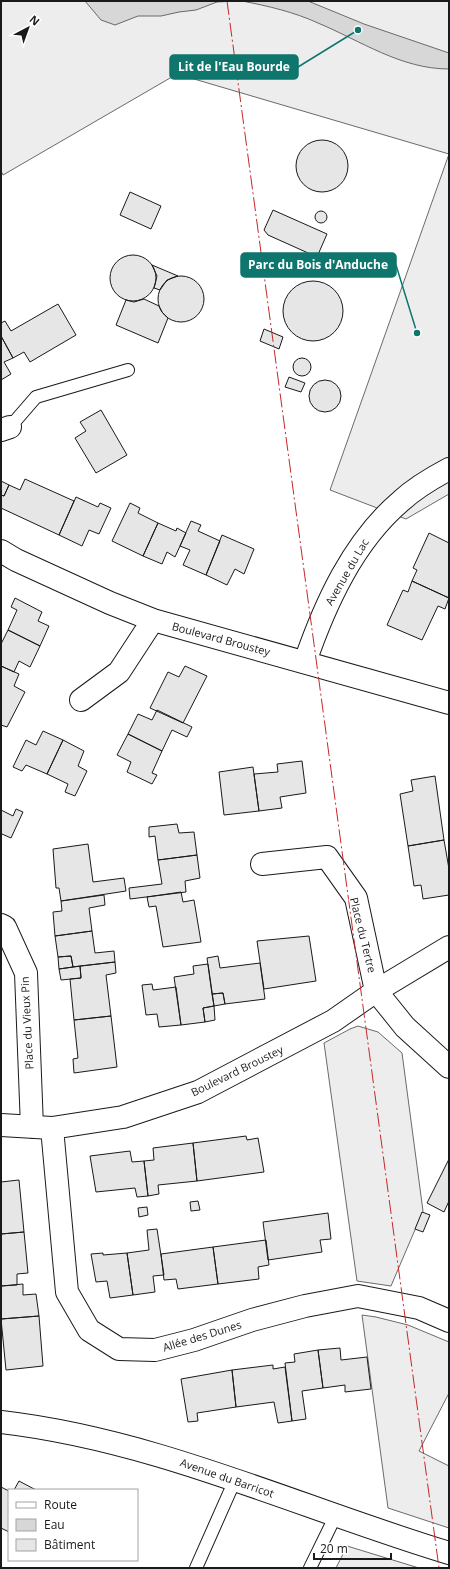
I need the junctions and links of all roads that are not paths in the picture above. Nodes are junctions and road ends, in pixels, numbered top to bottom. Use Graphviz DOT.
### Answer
graph roads {
  1 [pos="128,370"];
  2 [pos="6,428"];
  3 [pos="449,469"];
  4 [pos="1,551"];
  5 [pos="153,620"];
  6 [pos="305,662"];
  7 [pos="81,700"];
  8 [pos="449,703"];
  9 [pos="262,864"];
  10 [pos="1,924"];
  11 [pos="449,947"];
  12 [pos="376,991"];
  13 [pos="449,1067"];
  14 [pos="1,1125"];
  15 [pos="42,1128"];
  16 [pos="449,1321"];
  17 [pos="1,1422"];
  18 [pos="235,1480"];
  19 [pos="336,1515"];
  20 [pos="449,1553"];
  21 [pos="196,1568"];
  22 [pos="310,1568"];
  1 -- 2 [label="lane"];
  3 -- 6 [label="street, Avenue du Lac"];
  4 -- 5 [label="street, Boulevard Broustey"];
  5 -- 6 [label="street, Boulevard Broustey"];
  5 -- 7 [label="street"];
  6 -- 8 [label="street, Boulevard Broustey"];
  9 -- 12 [label="street, Place du Tertre"];
  10 -- 15 [label="street, Place du Vieux Pin"];
  11 -- 12 [label="street, Boulevard Broustey"];
  12 -- 13 [label="street"];
  12 -- 15 [label="street, Boulevard Broustey"];
  14 -- 15 [label="street, Boulevard Broustey"];
  15 -- 16 [label="street, Allée des Dunes"];
  17 -- 18 [label="street, Avenue du Barricot"];
  18 -- 19 [label="street, Avenue du Barricot"];
  18 -- 21 [label="lane"];
  19 -- 20 [label="street, Avenue du Barricot"];
  19 -- 22 [label="lane"];
}
